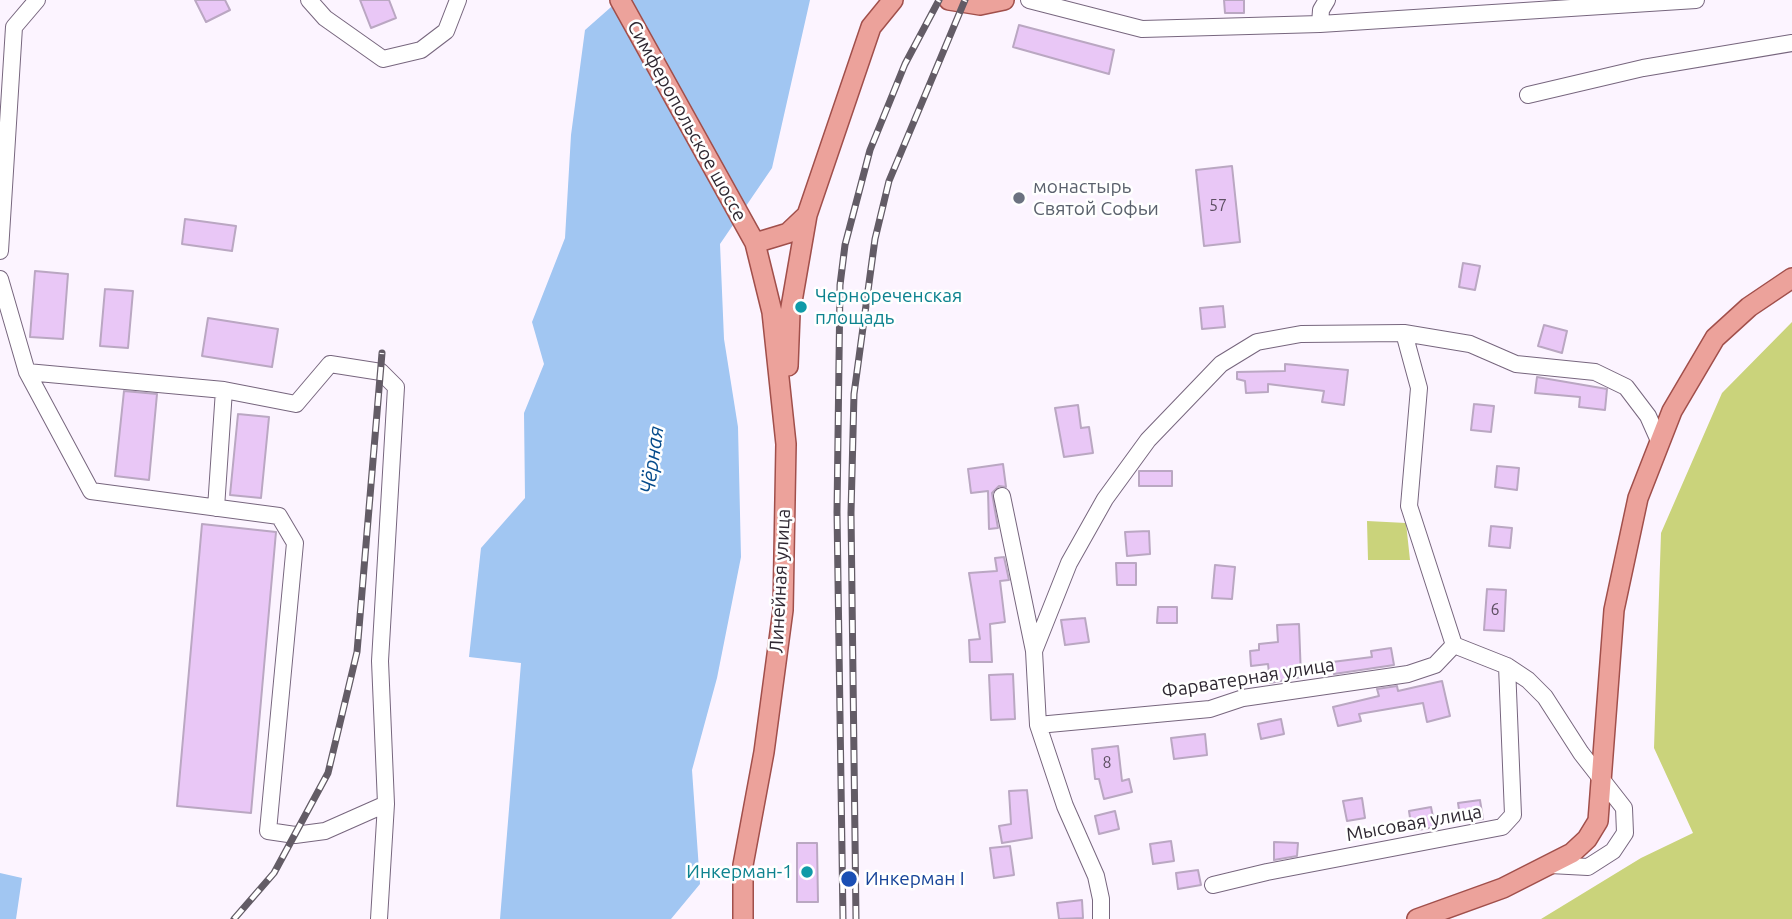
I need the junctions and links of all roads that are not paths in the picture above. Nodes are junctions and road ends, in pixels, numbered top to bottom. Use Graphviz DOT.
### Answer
graph roads {
  1 [pos="37,0"];
  2 [pos="309,0"];
  3 [pos="458,0"];
  4 [pos="620,0"];
  5 [pos="949,0"];
  6 [pos="1003,0"];
  7 [pos="1029,0"];
  8 [pos="1326,0"];
  9 [pos="1696,0"];
  10 [pos="889,1"];
  11 [pos="1320,24"];
  12 [pos="7,28"];
  13 [pos="1792,43"];
  14 [pos="1528,95"];
  15 [pos="807,215"];
  16 [pos="755,243"];
  17 [pos="0,250"];
  18 [pos="1792,278"];
  19 [pos="0,279"];
  20 [pos="1404,333"];
  21 [pos="27,372"];
  22 [pos="224,390"];
  23 [pos="1660,443"];
  24 [pos="786,444"];
  25 [pos="1002,496"];
  26 [pos="216,508"];
  27 [pos="1454,645"];
  28 [pos="1034,651"];
  29 [pos="1507,666"];
  30 [pos="1038,725"];
  31 [pos="1602,780"];
  32 [pos="386,804"];
  33 [pos="1550,865"];
  34 [pos="1213,886"];
  35 [pos="379,919"];
  36 [pos="743,919"];
  37 [pos="1101,919"];
  38 [pos="1418,919"];
  1 -- 12 [label="street"];
  2 -- 3 [label="street"];
  4 -- 16 [label="main road, Симферопольское шоссе"];
  5 -- 6 [label="main road"];
  7 -- 11 [label="street"];
  8 -- 11 [label="street"];
  9 -- 11 [label="street"];
  10 -- 15 [label="main road"];
  12 -- 17 [label="street"];
  13 -- 14 [label="street"];
  15 -- 16 [label="main road"];
  15 -- 24 [label="main road"];
  16 -- 24 [label="main road, Линейная улица"];
  18 -- 23 [label="main road"];
  19 -- 21 [label="street"];
  20 -- 23 [label="street"];
  20 -- 27 [label="street"];
  20 -- 28 [label="street"];
  21 -- 22 [label="street"];
  21 -- 26 [label="street"];
  22 -- 26 [label="street"];
  22 -- 32 [label="street"];
  23 -- 31 [label="main road"];
  24 -- 36 [label="main road, Линейная улица"];
  25 -- 28 [label="street"];
  26 -- 32 [label="street"];
  27 -- 29 [label="street"];
  27 -- 30 [label="street, Фарватерная улица"];
  28 -- 30 [label="street"];
  29 -- 31 [label="street"];
  29 -- 34 [label="street, Мысовая улица"];
  30 -- 37 [label="street"];
  31 -- 33 [label="main road"];
  31 -- 33 [label="street"];
  32 -- 35 [label="street"];
  33 -- 38 [label="main road"];
}
